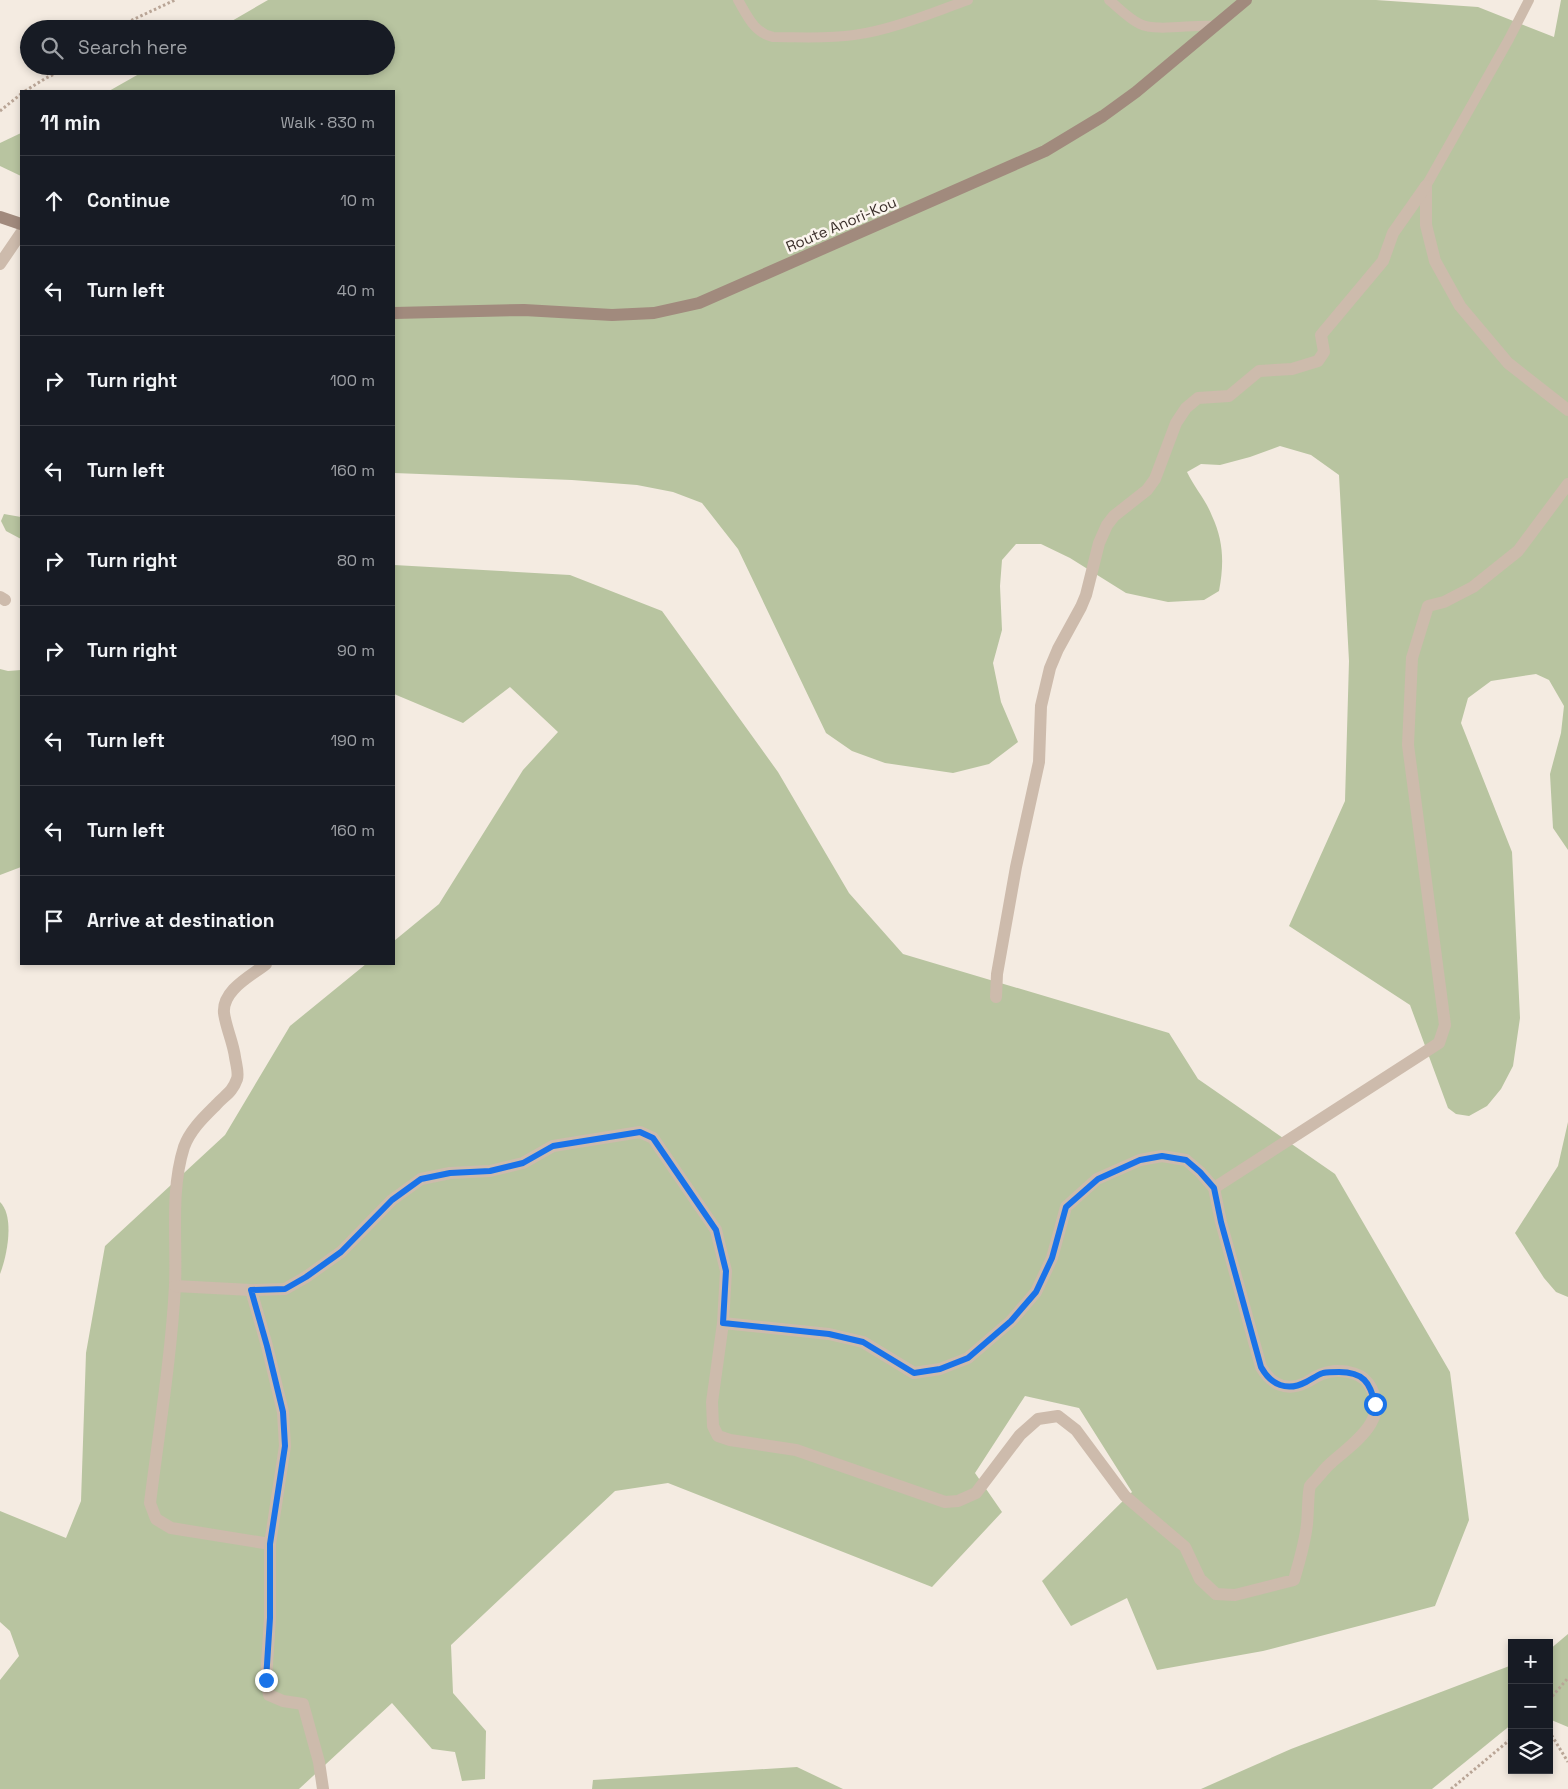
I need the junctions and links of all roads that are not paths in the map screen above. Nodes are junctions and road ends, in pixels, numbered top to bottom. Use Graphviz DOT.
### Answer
graph roads {
  1 [pos="738,0"];
  2 [pos="968,0"];
  3 [pos="1109,0"];
  4 [pos="1246,0"];
  5 [pos="1529,0"];
  6 [pos="1214,26"];
  7 [pos="1426,186"];
  8 [pos="0,217"];
  9 [pos="20,224"];
  10 [pos="20,234"];
  11 [pos="0,264"];
  12 [pos="395,313"];
  13 [pos="1568,410"];
  14 [pos="1568,484"];
  15 [pos="265,965"];
  16 [pos="996,997"];
  17 [pos="1214,1188"];
  18 [pos="175,1286"];
  19 [pos="251,1290"];
  20 [pos="723,1323"];
  21 [pos="270,1544"];
  22 [pos="323,1789"];
  1 -- 2 [label="lane"];
  3 -- 6 [label="lane"];
  4 -- 6 [label="main road, Route Anori-Kou"];
  5 -- 7 [label="lane"];
  6 -- 12 [label="main road, Route Anori-Kou"];
  7 -- 13 [label="street"];
  7 -- 16 [label="street"];
  8 -- 9 [label="main road"];
  10 -- 11 [label="street"];
  14 -- 17 [label="street"];
  15 -- 18 [label="street"];
  17 -- 20 [label="street"];
  17 -- 20 [label="street"];
  18 -- 19 [label="street"];
  18 -- 21 [label="street"];
  19 -- 20 [label="street"];
  19 -- 21 [label="street"];
  21 -- 22 [label="street"];
}
